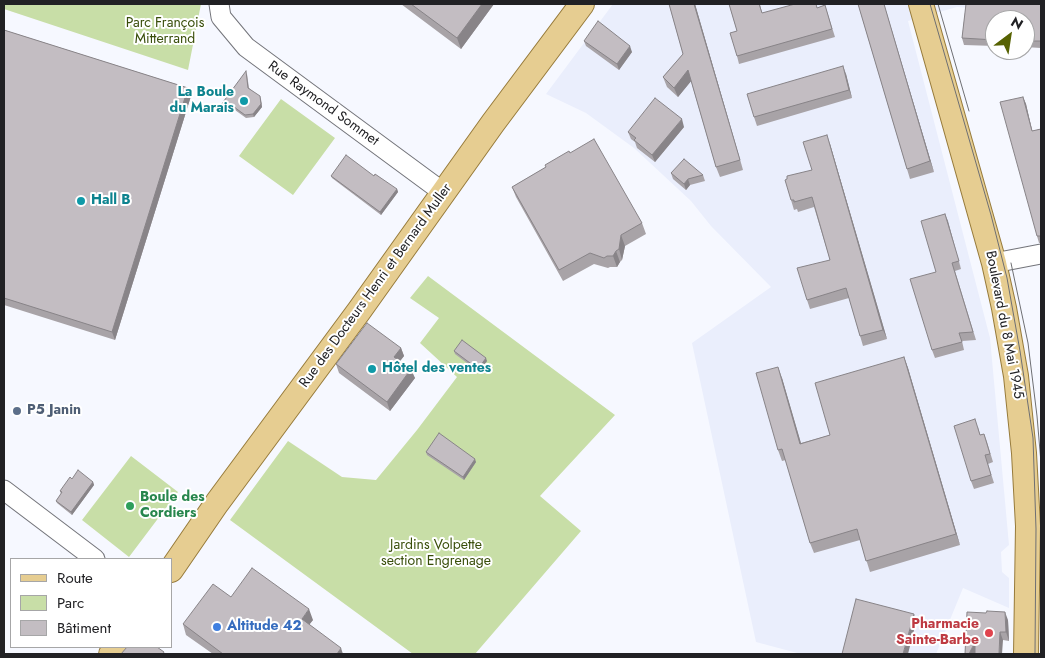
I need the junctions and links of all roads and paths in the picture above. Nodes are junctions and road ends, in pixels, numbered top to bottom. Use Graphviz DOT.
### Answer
graph roads {
  1 [pos="219,4"];
  2 [pos="582,4"];
  3 [pos="921,4"];
  4 [pos="444,193"];
  5 [pos="1041,254"];
  6 [pos="994,263"];
  7 [pos="4,490"];
  8 [pos="94,558"];
  9 [pos="172,569"];
  10 [pos="1026,654"];
  1 -- 4 [label="street, Rue Raymond Sommet"];
  2 -- 4 [label="main road, Rue des Docteurs Henri et Bernard Muller"];
  3 -- 6 [label="main road, Boulevard du 8 Mai 1945"];
  4 -- 9 [label="main road, Rue des Docteurs Henri et Bernard Muller"];
  5 -- 6 [label="street"];
  6 -- 10 [label="main road, Boulevard du 8 Mai 1945"];
  7 -- 8 [label="street"];
}
